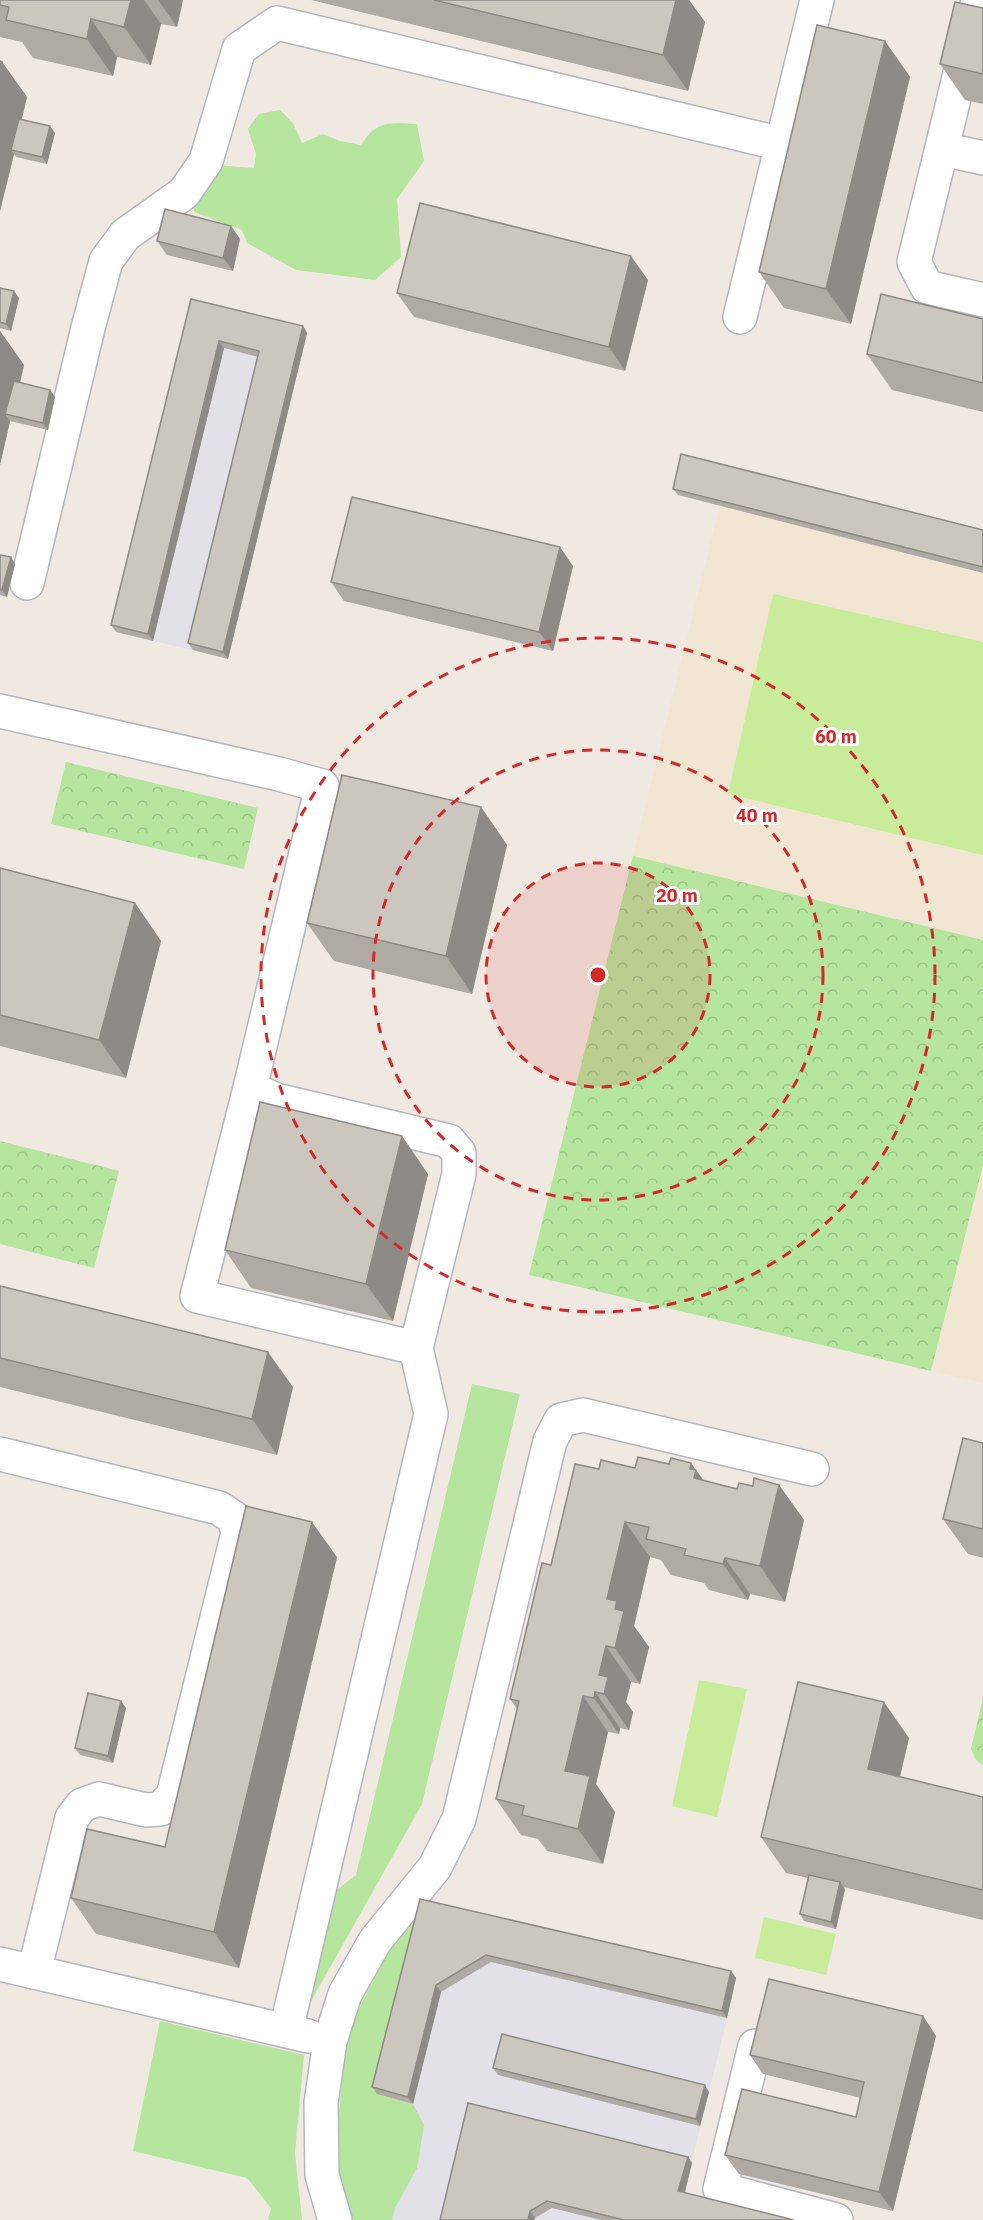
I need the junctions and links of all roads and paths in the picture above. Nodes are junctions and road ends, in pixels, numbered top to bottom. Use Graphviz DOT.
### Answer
graph roads {
  1 [pos="978,0"];
  2 [pos="811,1"];
  3 [pos="782,144"];
  4 [pos="942,149"];
  5 [pos="983,158"];
  6 [pos="983,300"];
  7 [pos="740,317"];
  8 [pos="27,583"];
  9 [pos="0,711"];
  10 [pos="250,1088"];
  11 [pos="416,1348"];
  12 [pos="0,1454"];
  13 [pos="812,1469"];
  14 [pos="0,1964"];
  15 [pos="34,1972"];
  16 [pos="286,2030"];
  17 [pos="330,2041"];
  18 [pos="755,2046"];
  19 [pos="335,2220"];
  20 [pos="836,2220"];
  1 -- 4 [label="lane"];
  2 -- 3 [label="lane"];
  3 -- 7 [label="lane"];
  3 -- 8 [label="lane"];
  4 -- 5 [label="lane"];
  4 -- 6 [label="lane"];
  9 -- 10 [label="lane"];
  10 -- 11 [label="lane"];
  10 -- 11 [label="lane"];
  11 -- 16 [label="lane"];
  12 -- 15 [label="lane"];
  13 -- 17 [label="lane"];
  14 -- 15 [label="lane"];
  15 -- 16 [label="lane"];
  16 -- 17 [label="lane"];
  17 -- 19 [label="lane"];
  18 -- 20 [label="lane"];
}
